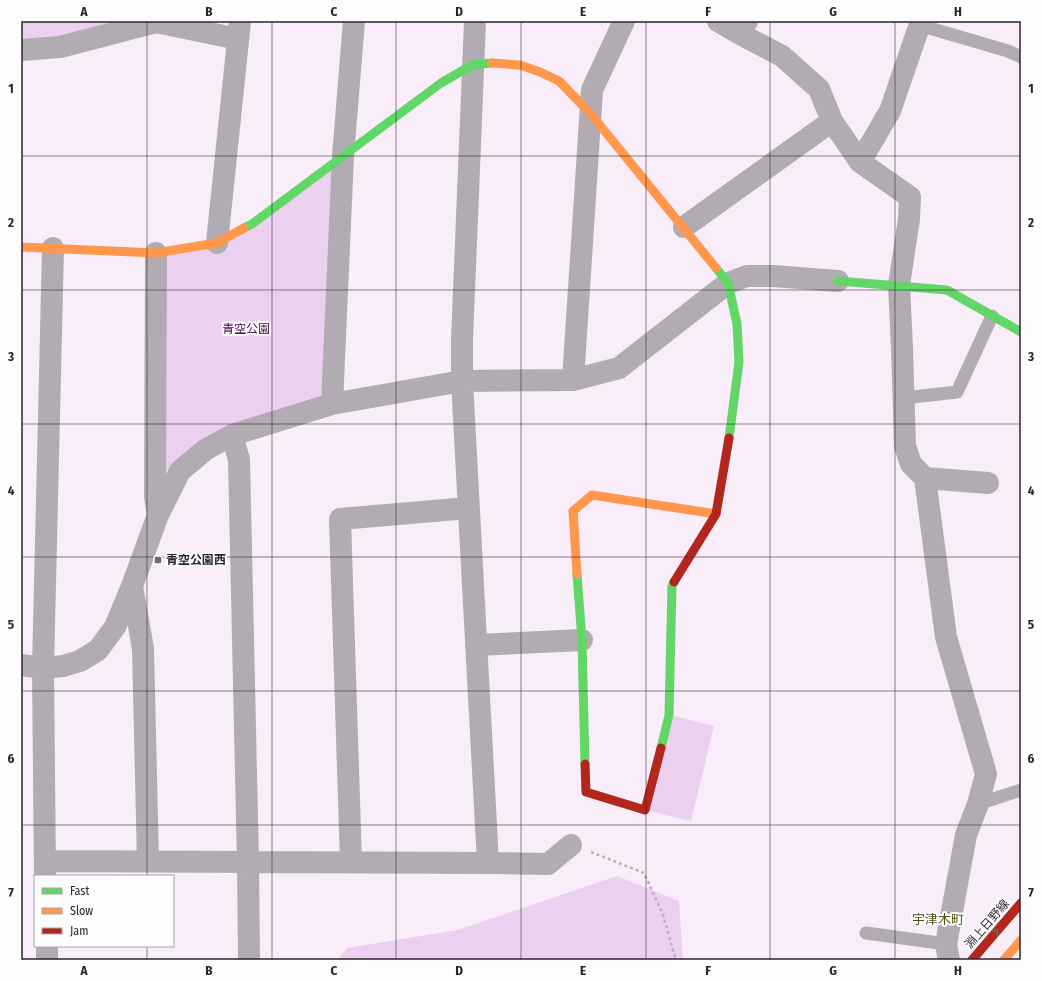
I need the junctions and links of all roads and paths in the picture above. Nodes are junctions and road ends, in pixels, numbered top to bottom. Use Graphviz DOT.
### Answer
graph roads {
  1 [pos="354,21"];
  2 [pos="475,21"];
  3 [pos="624,21"];
  4 [pos="718,21"];
  5 [pos="920,23"];
  6 [pos="743,28"];
  7 [pos="239,30"];
  8 [pos="21,50"];
  9 [pos="1021,57"];
  10 [pos="472,66"];
  11 [pos="590,112"];
  12 [pos="832,121"];
  13 [pos="343,156"];
  14 [pos="860,162"];
  15 [pos="684,227"];
  16 [pos="217,243"];
  17 [pos="21,247"];
  18 [pos="54,248"];
  19 [pos="156,253"];
  20 [pos="838,280"];
  21 [pos="728,283"];
  22 [pos="898,285"];
  23 [pos="992,316"];
  24 [pos="1021,332"];
  25 [pos="573,380"];
  26 [pos="462,381"];
  27 [pos="904,398"];
  28 [pos="332,404"];
  29 [pos="232,435"];
  30 [pos="925,478"];
  31 [pos="988,483"];
  32 [pos="468,508"];
  33 [pos="716,514"];
  34 [pos="158,515"];
  35 [pos="132,586"];
  36 [pos="582,640"];
  37 [pos="476,645"];
  38 [pos="21,665"];
  39 [pos="43,668"];
  40 [pos="1021,790"];
  41 [pos="978,804"];
  42 [pos="571,845"];
  43 [pos="148,862"];
  44 [pos="248,862"];
  45 [pos="351,862"];
  46 [pos="488,863"];
  47 [pos="45,869"];
  48 [pos="1021,903"];
  49 [pos="866,933"];
  50 [pos="1021,940"];
  51 [pos="47,947"];
  52 [pos="948,952"];
  53 [pos="47,960"];
  54 [pos="249,960"];
  55 [pos="676,960"];
  56 [pos="972,960"];
  57 [pos="1004,960"];
  1 -- 13 [label="street"];
  2 -- 10 [label="street"];
  3 -- 11 [label="street"];
  4 -- 6 [label="street"];
  5 -- 9 [label="lane"];
  5 -- 14 [label="street"];
  6 -- 12 [label="street"];
  7 -- 8 [label="street"];
  7 -- 16 [label="street"];
  10 -- 11 [label="main road"];
  10 -- 13 [label="main road"];
  10 -- 26 [label="street"];
  11 -- 15 [label="main road"];
  11 -- 25 [label="street"];
  12 -- 14 [label="street"];
  12 -- 15 [label="street"];
  13 -- 16 [label="main road"];
  13 -- 28 [label="street"];
  14 -- 22 [label="street"];
  15 -- 21 [label="main road"];
  16 -- 19 [label="main road"];
  17 -- 18 [label="main road"];
  18 -- 19 [label="main road"];
  18 -- 39 [label="street"];
  19 -- 34 [label="street"];
  20 -- 21 [label="street"];
  20 -- 22 [label="main road"];
  21 -- 25 [label="street"];
  21 -- 33 [label="main road"];
  22 -- 23 [label="main road"];
  22 -- 27 [label="street"];
  23 -- 24 [label="main road"];
  23 -- 27 [label="lane"];
  25 -- 26 [label="street"];
  26 -- 28 [label="street"];
  26 -- 32 [label="street"];
  27 -- 30 [label="street"];
  28 -- 29 [label="street"];
  29 -- 34 [label="street"];
  29 -- 44 [label="street"];
  30 -- 31 [label="street"];
  30 -- 41 [label="street"];
  32 -- 37 [label="street"];
  32 -- 45 [label="street"];
  33 -- 36 [label="main road"];
  33 -- 36 [label="main road"];
  34 -- 35 [label="street"];
  35 -- 39 [label="street"];
  35 -- 43 [label="street"];
  36 -- 37 [label="street"];
  37 -- 46 [label="street"];
  38 -- 39 [label="street"];
  39 -- 47 [label="street"];
  40 -- 41 [label="lane"];
  41 -- 52 [label="street"];
  42 -- 46 [label="street"];
  42 -- 55 [label="path"];
  43 -- 44 [label="street"];
  43 -- 47 [label="street"];
  44 -- 45 [label="street"];
  44 -- 54 [label="street"];
  45 -- 46 [label="street"];
  56 -- 48 [label="main road, 淵上日野線, one-way"];
  49 -- 52 [label="lane"];
  50 -- 57 [label="main road"];
  51 -- 53 [label="street"];
}
